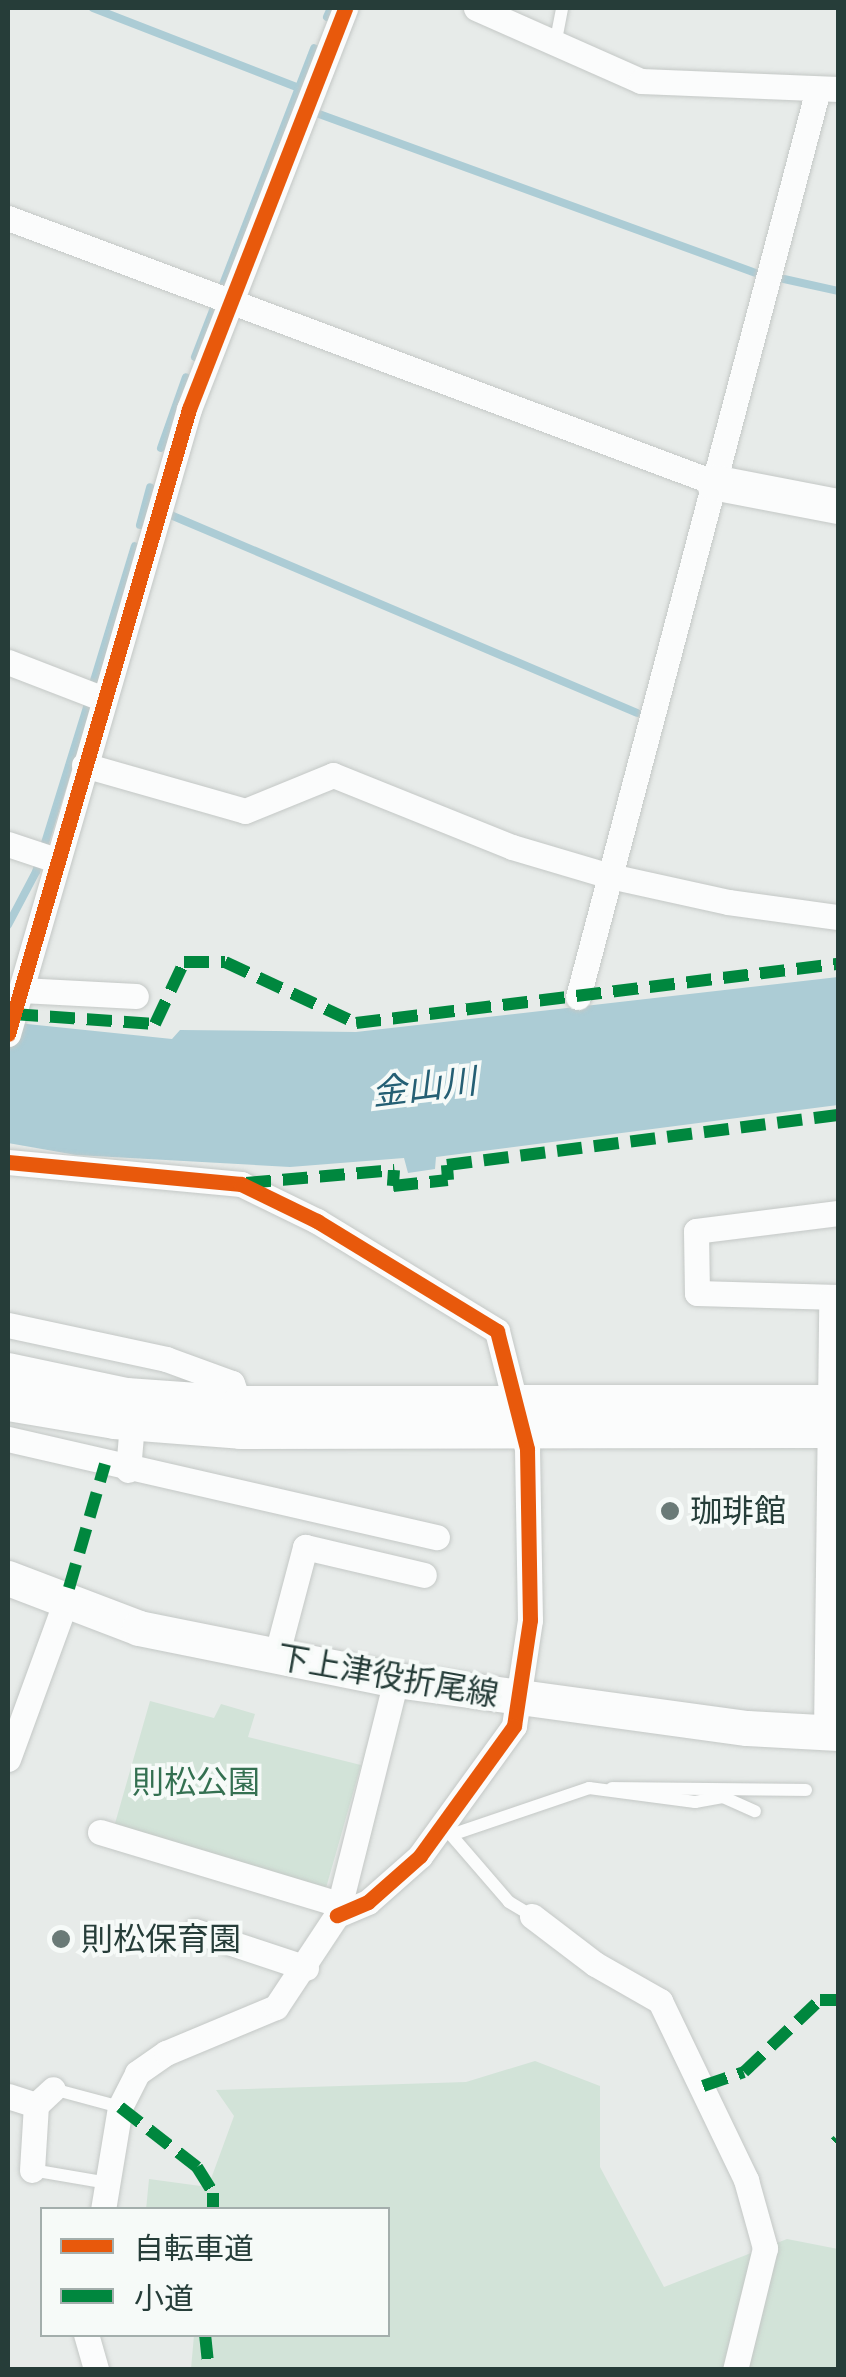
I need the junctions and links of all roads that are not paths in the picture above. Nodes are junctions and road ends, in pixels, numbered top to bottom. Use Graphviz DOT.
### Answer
graph roads {
  1 [pos="346,8"];
  2 [pos="476,8"];
  3 [pos="562,8"];
  4 [pos="555,45"];
  5 [pos="828,89"];
  6 [pos="8,218"];
  7 [pos="230,302"];
  8 [pos="713,482"];
  9 [pos="838,506"];
  10 [pos="8,662"];
  11 [pos="104,699"];
  12 [pos="84,765"];
  13 [pos="18,848"];
  14 [pos="56,860"];
  15 [pos="610,876"];
  16 [pos="838,917"];
  17 [pos="136,996"];
  18 [pos="578,997"];
  19 [pos="13,1009"];
  20 [pos="8,1162"];
  21 [pos="838,1214"];
  22 [pos="835,1297"];
  23 [pos="8,1325"];
  24 [pos="8,1370"];
  25 [pos="8,1403"];
  26 [pos="240,1403"];
  27 [pos="835,1416"];
  28 [pos="522,1418"];
  29 [pos="132,1422"];
  30 [pos="8,1439"];
  31 [pos="128,1470"];
  32 [pos="437,1538"];
  33 [pos="836,1565"];
  34 [pos="424,1574"];
  35 [pos="8,1578"];
  36 [pos="65,1604"];
  37 [pos="276,1657"];
  38 [pos="396,1680"];
  39 [pos="520,1700"];
  40 [pos="832,1734"];
  41 [pos="8,1759"];
  42 [pos="589,1788"];
  43 [pos="806,1790"];
  44 [pos="755,1810"];
  45 [pos="448,1831"];
  46 [pos="100,1832"];
  47 [pos="338,1910"];
  48 [pos="532,1916"];
  49 [pos="195,1932"];
  50 [pos="306,1968"];
  51 [pos="8,2096"];
  52 [pos="44,2097"];
  53 [pos="120,2107"];
  54 [pos="32,2170"];
  55 [pos="108,2183"];
  56 [pos="104,2207"];
  57 [pos="87,2337"];
  58 [pos="96,2370"];
  59 [pos="734,2370"];
  1 -- 7 [label="street"];
  2 -- 4 [label="street"];
  3 -- 4 [label="lane"];
  4 -- 5 [label="street"];
  5 -- 8 [label="street"];
  6 -- 7 [label="street"];
  7 -- 8 [label="street"];
  7 -- 11 [label="street"];
  8 -- 9 [label="street"];
  8 -- 15 [label="street"];
  10 -- 11 [label="street"];
  11 -- 12 [label="street"];
  12 -- 14 [label="street"];
  12 -- 15 [label="street"];
  13 -- 14 [label="street"];
  14 -- 19 [label="street"];
  15 -- 16 [label="street"];
  15 -- 18 [label="street"];
  17 -- 19 [label="street"];
  20 -- 28 [label="street"];
  21 -- 22 [label="street"];
  22 -- 27 [label="street"];
  23 -- 26 [label="street"];
  24 -- 26 [label="street"];
  25 -- 29 [label="street"];
  26 -- 28 [label="street"];
  27 -- 28 [label="street"];
  27 -- 33 [label="street"];
  28 -- 29 [label="street"];
  28 -- 39 [label="street"];
  29 -- 31 [label="street"];
  30 -- 31 [label="street"];
  31 -- 32 [label="street"];
  33 -- 40 [label="street"];
  34 -- 37 [label="street"];
  35 -- 36 [label="street, 下上津役折尾線"];
  36 -- 37 [label="street, 下上津役折尾線"];
  36 -- 41 [label="street"];
  37 -- 38 [label="street, 下上津役折尾線"];
  38 -- 39 [label="street, 下上津役折尾線"];
  38 -- 47 [label="street"];
  39 -- 40 [label="street, 下上津役折尾線"];
  39 -- 45 [label="street"];
  42 -- 43 [label="lane"];
  42 -- 44 [label="lane"];
  42 -- 45 [label="lane"];
  45 -- 47 [label="street"];
  45 -- 48 [label="lane"];
  46 -- 47 [label="street"];
  47 -- 50 [label="street"];
  48 -- 59 [label="street"];
  49 -- 50 [label="street"];
  50 -- 53 [label="street"];
  51 -- 52 [label="street"];
  52 -- 53 [label="lane"];
  52 -- 54 [label="street"];
  53 -- 55 [label="street"];
  54 -- 55 [label="lane"];
  55 -- 56 [label="street"];
  57 -- 58 [label="street"];
}
